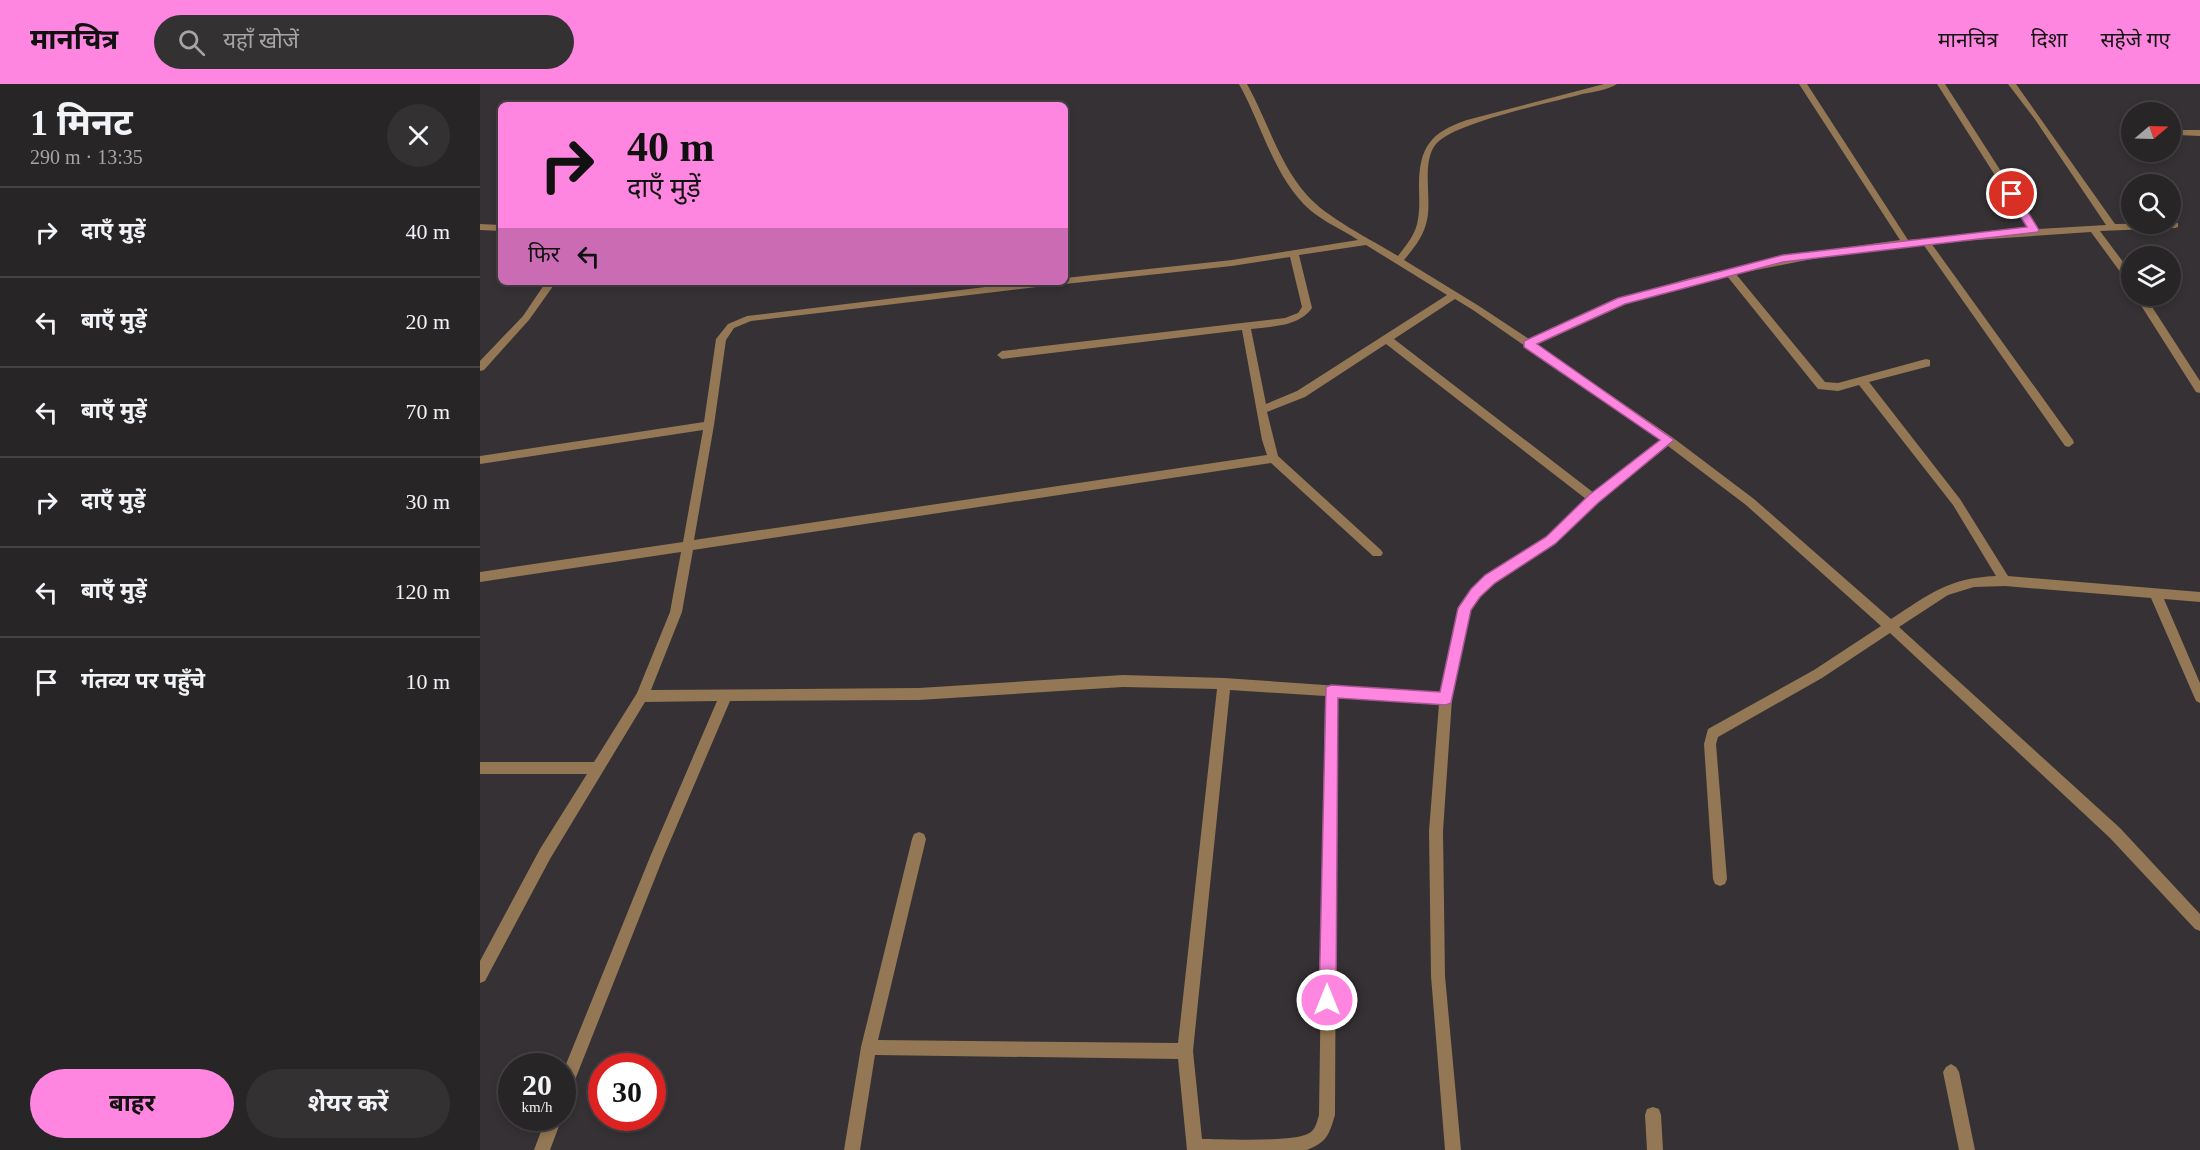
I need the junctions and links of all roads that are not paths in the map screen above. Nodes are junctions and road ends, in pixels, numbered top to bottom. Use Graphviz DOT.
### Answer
graph roads {
  1 [pos="1243,84"];
  2 [pos="1613,84"];
  3 [pos="1803,84"];
  4 [pos="1941,84"];
  5 [pos="2012,84"];
  6 [pos="2181,133"];
  7 [pos="2200,133"];
  8 [pos="480,227"];
  9 [pos="2112,227"];
  10 [pos="2121,227"];
  11 [pos="498,228"];
  12 [pos="2093,228"];
  13 [pos="2034,230"];
  14 [pos="1369,241"];
  15 [pos="1925,241"];
  16 [pos="1906,243"];
  17 [pos="1294,255"];
  18 [pos="1399,260"];
  19 [pos="2121,267"];
  20 [pos="1729,272"];
  21 [pos="1068,281"];
  22 [pos="549,285"];
  23 [pos="1029,285"];
  24 [pos="1454,295"];
  25 [pos="2146,306"];
  26 [pos="1246,326"];
  27 [pos="1386,339"];
  28 [pos="1528,344"];
  29 [pos="1002,356"];
  30 [pos="1926,363"];
  31 [pos="480,367"];
  32 [pos="1861,380"];
  33 [pos="2200,389"];
  34 [pos="1262,410"];
  35 [pos="709,425"];
  36 [pos="1668,440"];
  37 [pos="2069,442"];
  38 [pos="1273,458"];
  39 [pos="480,460"];
  40 [pos="1594,499"];
  41 [pos="687,548"];
  42 [pos="1377,553"];
  43 [pos="480,577"];
  44 [pos="2005,580"];
  45 [pos="2156,595"];
  46 [pos="2200,597"];
  47 [pos="1890,626"];
  48 [pos="1224,684"];
  49 [pos="1331,691"];
  50 [pos="642,696"];
  51 [pos="2200,697"];
  52 [pos="724,698"];
  53 [pos="1446,699"];
  54 [pos="480,768"];
  55 [pos="597,768"];
  56 [pos="919,839"];
  57 [pos="1720,879"];
  58 [pos="2200,924"];
  59 [pos="480,976"];
  60 [pos="869,1047"];
  61 [pos="1185,1051"];
  62 [pos="576,1060"];
  63 [pos="1951,1072"];
  64 [pos="1653,1115"];
  65 [pos="549,1131"];
  66 [pos="1195,1148"];
  67 [pos="542,1150"];
  68 [pos="852,1150"];
  69 [pos="1453,1150"];
  70 [pos="1655,1150"];
  71 [pos="1968,1150"];
  1 -- 14 [label="street"];
  2 -- 18 [label="street"];
  3 -- 16 [label="street"];
  4 -- 13 [label="street"];
  5 -- 9 [label="street"];
  6 -- 7 [label="street"];
  8 -- 11 [label="street"];
  9 -- 10 [label="street"];
  9 -- 12 [label="street"];
  12 -- 13 [label="street"];
  12 -- 19 [label="street"];
  13 -- 15 [label="street"];
  14 -- 17 [label="street"];
  14 -- 18 [label="street"];
  15 -- 16 [label="street"];
  15 -- 37 [label="street"];
  16 -- 20 [label="street"];
  17 -- 21 [label="street"];
  17 -- 26 [label="street"];
  18 -- 24 [label="street"];
  20 -- 28 [label="street"];
  20 -- 32 [label="street"];
  22 -- 31 [label="street"];
  23 -- 35 [label="street"];
  24 -- 27 [label="street"];
  24 -- 28 [label="street"];
  25 -- 33 [label="street"];
  26 -- 29 [label="street"];
  26 -- 34 [label="street"];
  27 -- 34 [label="street"];
  27 -- 40 [label="street"];
  28 -- 36 [label="street"];
  30 -- 32 [label="street"];
  32 -- 44 [label="street"];
  34 -- 38 [label="street"];
  35 -- 39 [label="street"];
  35 -- 41 [label="street"];
  36 -- 40 [label="street"];
  36 -- 47 [label="street"];
  38 -- 41 [label="street"];
  38 -- 42 [label="street"];
  40 -- 53 [label="street"];
  41 -- 43 [label="street"];
  41 -- 50 [label="street"];
  44 -- 45 [label="street"];
  44 -- 47 [label="street"];
  45 -- 46 [label="street"];
  45 -- 51 [label="street"];
  47 -- 57 [label="street"];
  47 -- 58 [label="street"];
  48 -- 49 [label="street"];
  48 -- 52 [label="street"];
  48 -- 61 [label="street"];
  49 -- 53 [label="street"];
  49 -- 66 [label="street"];
  50 -- 52 [label="street"];
  50 -- 55 [label="street"];
  52 -- 62 [label="street"];
  53 -- 69 [label="street"];
  54 -- 55 [label="street"];
  55 -- 59 [label="street"];
  56 -- 60 [label="street"];
  60 -- 61 [label="street"];
  60 -- 68 [label="street"];
  61 -- 66 [label="street"];
  63 -- 71 [label="street"];
  64 -- 70 [label="street"];
  65 -- 67 [label="street"];
}
